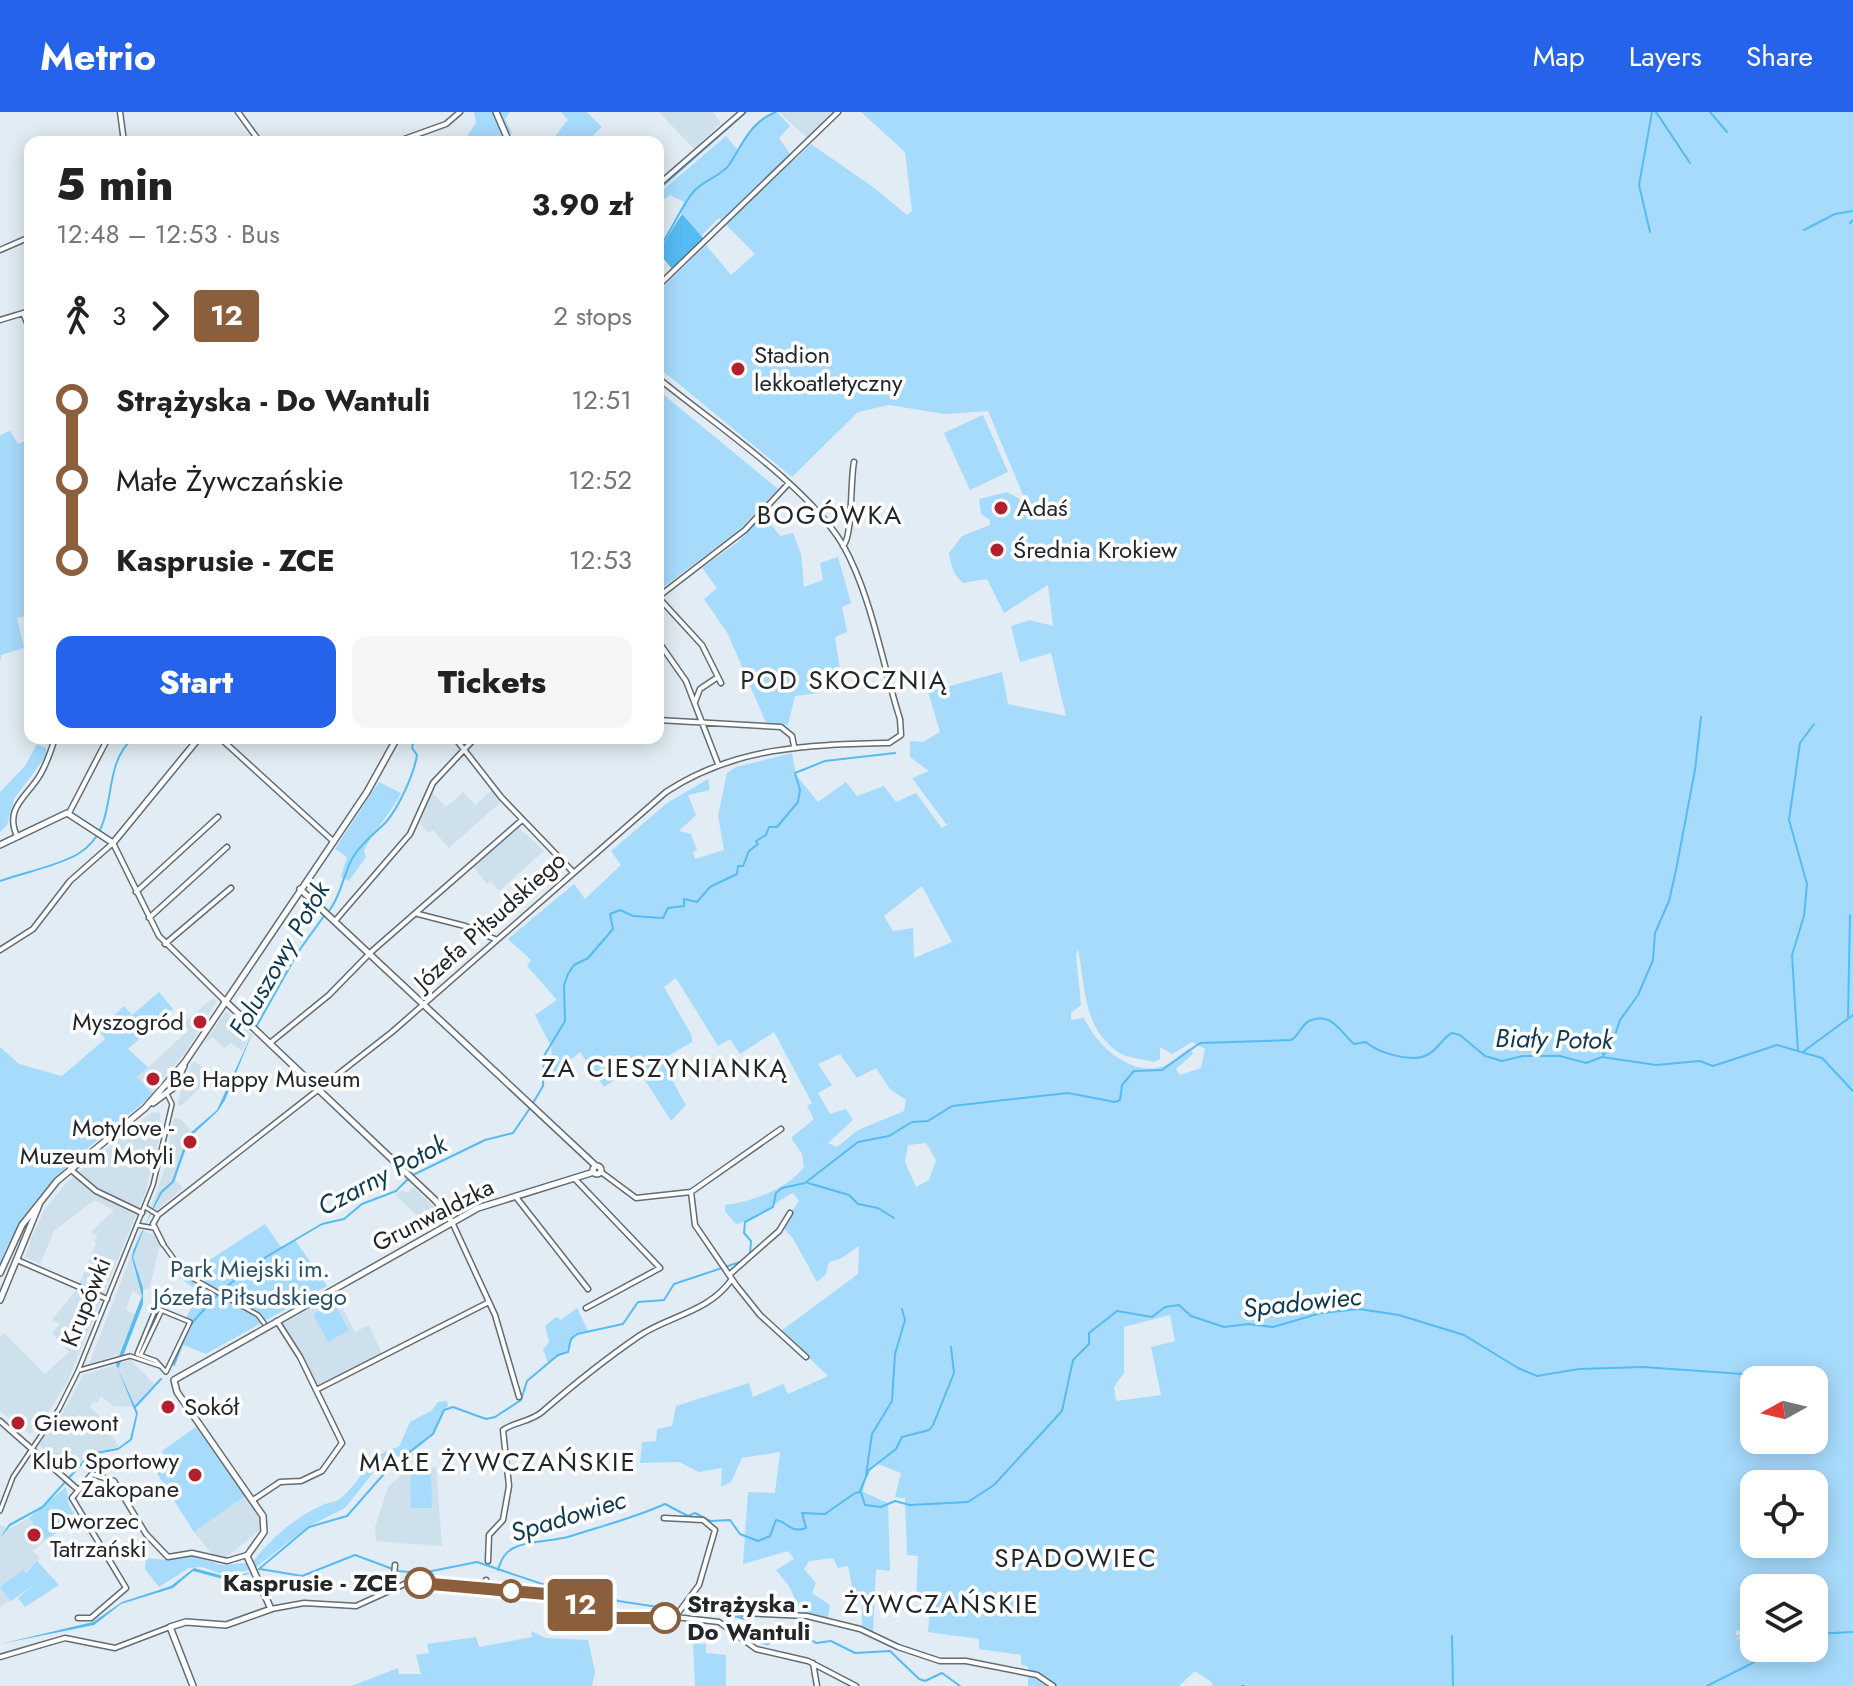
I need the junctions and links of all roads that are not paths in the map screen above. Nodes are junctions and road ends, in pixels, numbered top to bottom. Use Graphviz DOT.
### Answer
graph roads {
  1 [pos="120,112"];
  2 [pos="238,112"];
  3 [pos="460,112"];
  4 [pos="496,112"];
  5 [pos="742,112"];
  6 [pos="838,112"];
  7 [pos="123,136"];
  8 [pos="256,136"];
  9 [pos="413,136"];
  10 [pos="506,136"];
  11 [pos="664,180"];
  12 [pos="24,240"];
  13 [pos="0,250"];
  14 [pos="664,280"];
  15 [pos="23,313"];
  16 [pos="0,320"];
  17 [pos="664,383"];
  18 [pos="854,462"];
  19 [pos="788,484"];
  20 [pos="843,546"];
  21 [pos="664,592"];
  22 [pos="664,604"];
  23 [pos="664,650"];
  24 [pos="718,676"];
  25 [pos="721,683"];
  26 [pos="695,704"];
  27 [pos="664,720"];
  28 [pos="702,722"];
  29 [pos="53,744"];
  30 [pos="105,744"];
  31 [pos="194,744"];
  32 [pos="227,744"];
  33 [pos="394,744"];
  34 [pos="460,744"];
  35 [pos="468,744"];
  36 [pos="794,746"];
  37 [pos="463,748"];
  38 [pos="718,764"];
  39 [pos="69,813"];
  40 [pos="218,817"];
  41 [pos="522,820"];
  42 [pos="17,836"];
  43 [pos="333,841"];
  44 [pos="113,843"];
  45 [pos="0,845"];
  46 [pos="227,847"];
  47 [pos="573,872"];
  48 [pos="231,888"];
  49 [pos="300,889"];
  50 [pos="136,892"];
  51 [pos="418,914"];
  52 [pos="149,918"];
  53 [pos="331,919"];
  54 [pos="497,940"];
  55 [pos="165,944"];
  56 [pos="0,950"];
  57 [pos="369,955"];
  58 [pos="224,1000"];
  59 [pos="425,1004"];
  60 [pos="270,1043"];
  61 [pos="318,1089"];
  62 [pos="164,1094"];
  63 [pos="781,1129"];
  64 [pos="70,1169"];
  65 [pos="597,1170"];
  66 [pos="575,1179"];
  67 [pos="691,1192"];
  68 [pos="515,1194"];
  69 [pos="39,1204"];
  70 [pos="143,1210"];
  71 [pos="790,1213"];
  72 [pos="158,1215"];
  73 [pos="452,1222"];
  74 [pos="137,1225"];
  75 [pos="154,1228"];
  76 [pos="15,1238"];
  77 [pos="24,1242"];
  78 [pos="163,1244"];
  79 [pos="17,1260"];
  80 [pos="729,1274"];
  81 [pos="0,1275"];
  82 [pos="9,1280"];
  83 [pos="588,1289"];
  84 [pos="107,1299"];
  85 [pos="0,1300"];
  86 [pos="489,1302"];
  87 [pos="586,1308"];
  88 [pos="276,1321"];
  89 [pos="186,1322"];
  90 [pos="264,1323"];
  91 [pos="140,1356"];
  92 [pos="806,1357"];
  93 [pos="168,1370"];
  94 [pos="78,1371"];
  95 [pos="174,1380"];
  96 [pos="316,1390"];
  97 [pos="519,1397"];
  98 [pos="0,1421"];
  99 [pos="32,1446"];
  100 [pos="76,1489"];
  101 [pos="253,1500"];
  102 [pos="0,1511"];
  103 [pos="664,1518"];
  104 [pos="247,1555"];
  105 [pos="488,1561"];
  106 [pos="395,1565"];
  107 [pos="394,1576"];
  108 [pos="486,1580"];
  109 [pos="485,1588"];
  110 [pos="683,1608"];
  111 [pos="271,1609"];
  112 [pos="675,1617"];
  113 [pos="78,1618"];
  114 [pos="170,1627"];
  115 [pos="0,1657"];
  116 [pos="813,1663"];
  117 [pos="193,1686"];
  118 [pos="817,1686"];
  119 [pos="856,1686"];
  120 [pos="1053,1686"];
  1 -- 7 [label="street"];
  2 -- 8 [label="street"];
  3 -- 9 [label="street"];
  4 -- 10 [label="street"];
  5 -- 11 [label="street"];
  6 -- 14 [label="street"];
  12 -- 13 [label="street"];
  15 -- 16 [label="street"];
  17 -- 19 [label="street"];
  18 -- 20 [label="street"];
  19 -- 20 [label="street"];
  19 -- 21 [label="street"];
  20 -- 36 [label="street, Józefa Piłsudskiego"];
  22 -- 24 [label="street"];
  23 -- 26 [label="street"];
  24 -- 25 [label="street"];
  24 -- 26 [label="street"];
  26 -- 28 [label="street"];
  27 -- 28 [label="street"];
  28 -- 36 [label="street"];
  28 -- 38 [label="street"];
  29 -- 42 [label="street"];
  30 -- 39 [label="street"];
  31 -- 44 [label="street"];
  32 -- 43 [label="street"];
  33 -- 43 [label="street"];
  34 -- 37 [label="street"];
  35 -- 37 [label="street"];
  36 -- 38 [label="street, Józefa Piłsudskiego"];
  37 -- 41 [label="street"];
  37 -- 53 [label="street"];
  38 -- 47 [label="street, Józefa Piłsudskiego"];
  39 -- 42 [label="street"];
  39 -- 44 [label="street"];
  40 -- 50 [label="street"];
  41 -- 47 [label="street"];
  41 -- 51 [label="street"];
  42 -- 45 [label="street"];
  43 -- 49 [label="street"];
  44 -- 50 [label="street"];
  44 -- 56 [label="street"];
  46 -- 52 [label="street"];
  47 -- 54 [label="street, Józefa Piłsudskiego"];
  48 -- 55 [label="street"];
  49 -- 53 [label="street"];
  49 -- 58 [label="street"];
  50 -- 52 [label="street"];
  51 -- 54 [label="street"];
  51 -- 57 [label="street"];
  52 -- 55 [label="street"];
  53 -- 57 [label="street"];
  54 -- 59 [label="street, Józefa Piłsudskiego"];
  55 -- 58 [label="street"];
  57 -- 59 [label="street"];
  57 -- 60 [label="street"];
  58 -- 60 [label="street"];
  58 -- 62 [label="street"];
  59 -- 61 [label="street, Józefa Piłsudskiego"];
  59 -- 65 [label="street"];
  60 -- 61 [label="street"];
  61 -- 72 [label="street, Józefa Piłsudskiego"];
  61 -- 73 [label="street"];
  62 -- 64 [label="street"];
  62 -- 70 [label="street, Krupówki"];
  63 -- 67 [label="street"];
  64 -- 69 [label="street"];
  64 -- 70 [label="street"];
  65 -- 66 [label="street, Grunwaldzka"];
  65 -- 67 [label="street"];
  66 -- 68 [label="street, Grunwaldzka"];
  66 -- 87 [label="street"];
  67 -- 80 [label="street"];
  68 -- 73 [label="street, Grunwaldzka"];
  68 -- 83 [label="street"];
  69 -- 76 [label="street"];
  69 -- 77 [label="street"];
  70 -- 72 [label="street"];
  70 -- 74 [label="street, Krupówki"];
  71 -- 80 [label="street"];
  72 -- 75 [label="street"];
  73 -- 86 [label="street"];
  73 -- 88 [label="street, Grunwaldzka"];
  74 -- 75 [label="street"];
  74 -- 84 [label="street, Krupówki"];
  75 -- 78 [label="street"];
  76 -- 77 [label="street"];
  76 -- 81 [label="street"];
  77 -- 79 [label="street"];
  78 -- 90 [label="street"];
  79 -- 82 [label="street"];
  79 -- 84 [label="street"];
  80 -- 92 [label="street"];
  80 -- 105 [label="street"];
  81 -- 82 [label="street"];
  82 -- 85 [label="street"];
  84 -- 94 [label="street, Krupówki"];
  86 -- 96 [label="street"];
  86 -- 97 [label="street"];
  88 -- 95 [label="street, Grunwaldzka"];
  88 -- 96 [label="street"];
  89 -- 91 [label="street"];
  91 -- 93 [label="street"];
  91 -- 93 [label="street"];
  91 -- 94 [label="street"];
  93 -- 95 [label="street"];
  94 -- 99 [label="street, Krupówki"];
  95 -- 101 [label="street"];
  96 -- 101 [label="street"];
  98 -- 99 [label="street"];
  99 -- 100 [label="street"];
  99 -- 102 [label="street, Krupówki"];
  100 -- 104 [label="street"];
  100 -- 113 [label="street"];
  101 -- 104 [label="street"];
  103 -- 110 [label="street"];
  104 -- 111 [label="street"];
  106 -- 107 [label="street"];
  108 -- 109 [label="street"];
  109 -- 111 [label="street"];
  109 -- 112 [label="street"];
  110 -- 112 [label="street"];
  110 -- 120 [label="street"];
  111 -- 114 [label="street"];
  112 -- 116 [label="street"];
  114 -- 115 [label="street"];
  114 -- 117 [label="street"];
  116 -- 118 [label="street"];
  116 -- 119 [label="street"];
}
